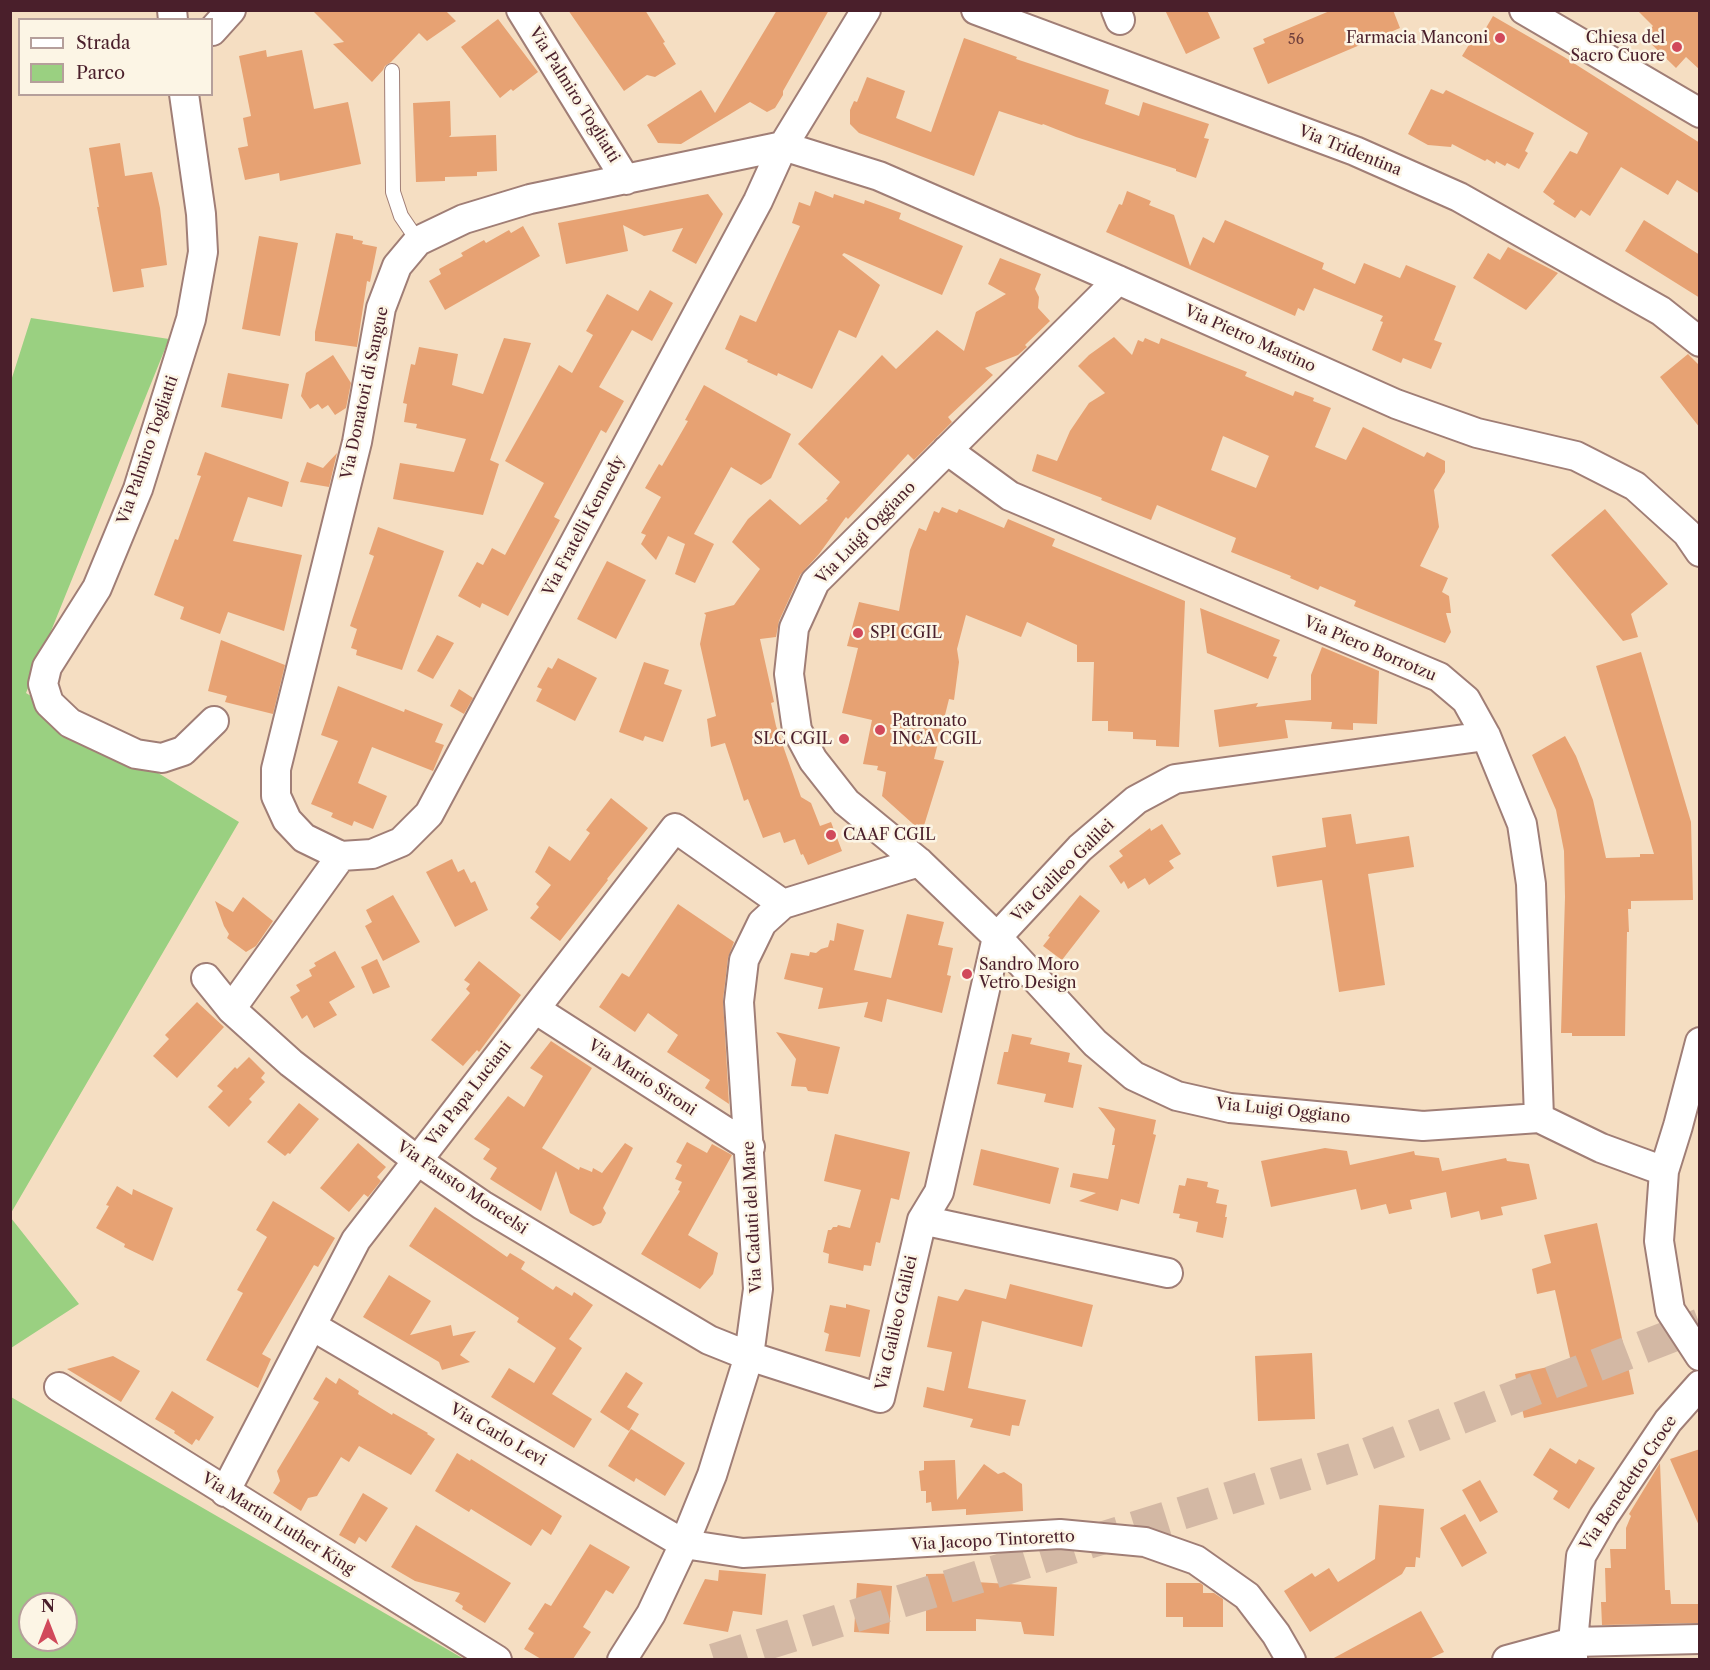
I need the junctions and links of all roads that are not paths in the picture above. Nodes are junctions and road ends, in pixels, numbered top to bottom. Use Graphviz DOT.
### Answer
graph roads {
  1 [pos="231,10"];
  2 [pos="521,10"];
  3 [pos="866,10"];
  4 [pos="976,10"];
  5 [pos="1524,10"];
  6 [pos="213,30"];
  7 [pos="392,72"];
  8 [pos="184,96"];
  9 [pos="1700,113"];
  10 [pos="783,146"];
  11 [pos="626,180"];
  12 [pos="418,241"];
  13 [pos="1118,279"];
  14 [pos="1700,342"];
  15 [pos="947,450"];
  16 [pos="1700,552"];
  17 [pos="214,721"];
  18 [pos="1486,736"];
  19 [pos="342,856"];
  20 [pos="919,862"];
  21 [pos="783,904"];
  22 [pos="997,937"];
  23 [pos="206,978"];
  24 [pos="231,1009"];
  25 [pos="535,1009"];
  26 [pos="1700,1042"];
  27 [pos="1539,1118"];
  28 [pos="750,1147"];
  29 [pos="418,1161"];
  30 [pos="1664,1171"];
  31 [pos="921,1220"];
  32 [pos="1168,1273"];
  33 [pos="312,1326"];
  34 [pos="748,1356"];
  35 [pos="1700,1356"];
  36 [pos="1700,1385"];
  37 [pos="59,1387"];
  38 [pos="225,1492"];
  39 [pos="684,1544"];
  40 [pos="1700,1639"];
  41 [pos="1573,1651"];
  42 [pos="497,1659"];
  43 [pos="622,1659"];
  44 [pos="1291,1659"];
  45 [pos="1507,1659"];
  1 -- 6 [label="street"];
  2 -- 11 [label="street, Via Palmiro Togliatti"];
  3 -- 10 [label="street, Via Fratelli Kennedy"];
  4 -- 14 [label="street, Via Tridentina"];
  5 -- 9 [label="street"];
  7 -- 12 [label="lane"];
  8 -- 17 [label="street, Via Palmiro Togliatti"];
  10 -- 11 [label="street, Via Donatori di Sangue"];
  10 -- 13 [label="street, Via Pietro Mastino"];
  10 -- 19 [label="street, Via Fratelli Kennedy"];
  11 -- 12 [label="street, Via Donatori di Sangue"];
  12 -- 19 [label="street, Via Donatori di Sangue"];
  13 -- 15 [label="street, Via Luigi Oggiano"];
  13 -- 16 [label="street, Via Pietro Mastino"];
  15 -- 18 [label="street, Via Piero Borrotzu"];
  15 -- 20 [label="street, Via Luigi Oggiano"];
  18 -- 22 [label="street, Via Galileo Galilei"];
  18 -- 27 [label="street, Via Piero Borrotzu"];
  19 -- 24 [label="street"];
  20 -- 21 [label="street, Via Caduti del Mare"];
  20 -- 22 [label="street, Via Luigi Oggiano"];
  21 -- 25 [label="street, Via Papa Luciani"];
  21 -- 28 [label="street, Via Caduti del Mare"];
  22 -- 27 [label="street, Via Luigi Oggiano"];
  22 -- 31 [label="street, Via Galileo Galilei"];
  23 -- 24 [label="street, Via Fausto Moncelsi"];
  24 -- 29 [label="street, Via Fausto Moncelsi"];
  25 -- 28 [label="street, Via Mario Sironi"];
  25 -- 29 [label="street, Via Papa Luciani"];
  26 -- 30 [label="street"];
  27 -- 30 [label="street"];
  28 -- 34 [label="street, Via Caduti del Mare"];
  29 -- 33 [label="street, Via Papa Luciani"];
  29 -- 34 [label="street, Via Fausto Moncelsi"];
  30 -- 35 [label="street"];
  31 -- 32 [label="street"];
  31 -- 34 [label="street, Via Galileo Galilei"];
  33 -- 38 [label="street, Via Papa Luciani"];
  33 -- 39 [label="street, Via Carlo Levi"];
  34 -- 39 [label="street, Via Caduti del Mare"];
  36 -- 41 [label="street, Via Benedetto Croce"];
  37 -- 38 [label="street, Via Martin Luther King"];
  38 -- 42 [label="street, Via Martin Luther King"];
  39 -- 43 [label="street, Via Caduti del Mare"];
  39 -- 44 [label="street, Via Jacopo Tintoretto"];
  40 -- 41 [label="street"];
  41 -- 45 [label="street"];
}
